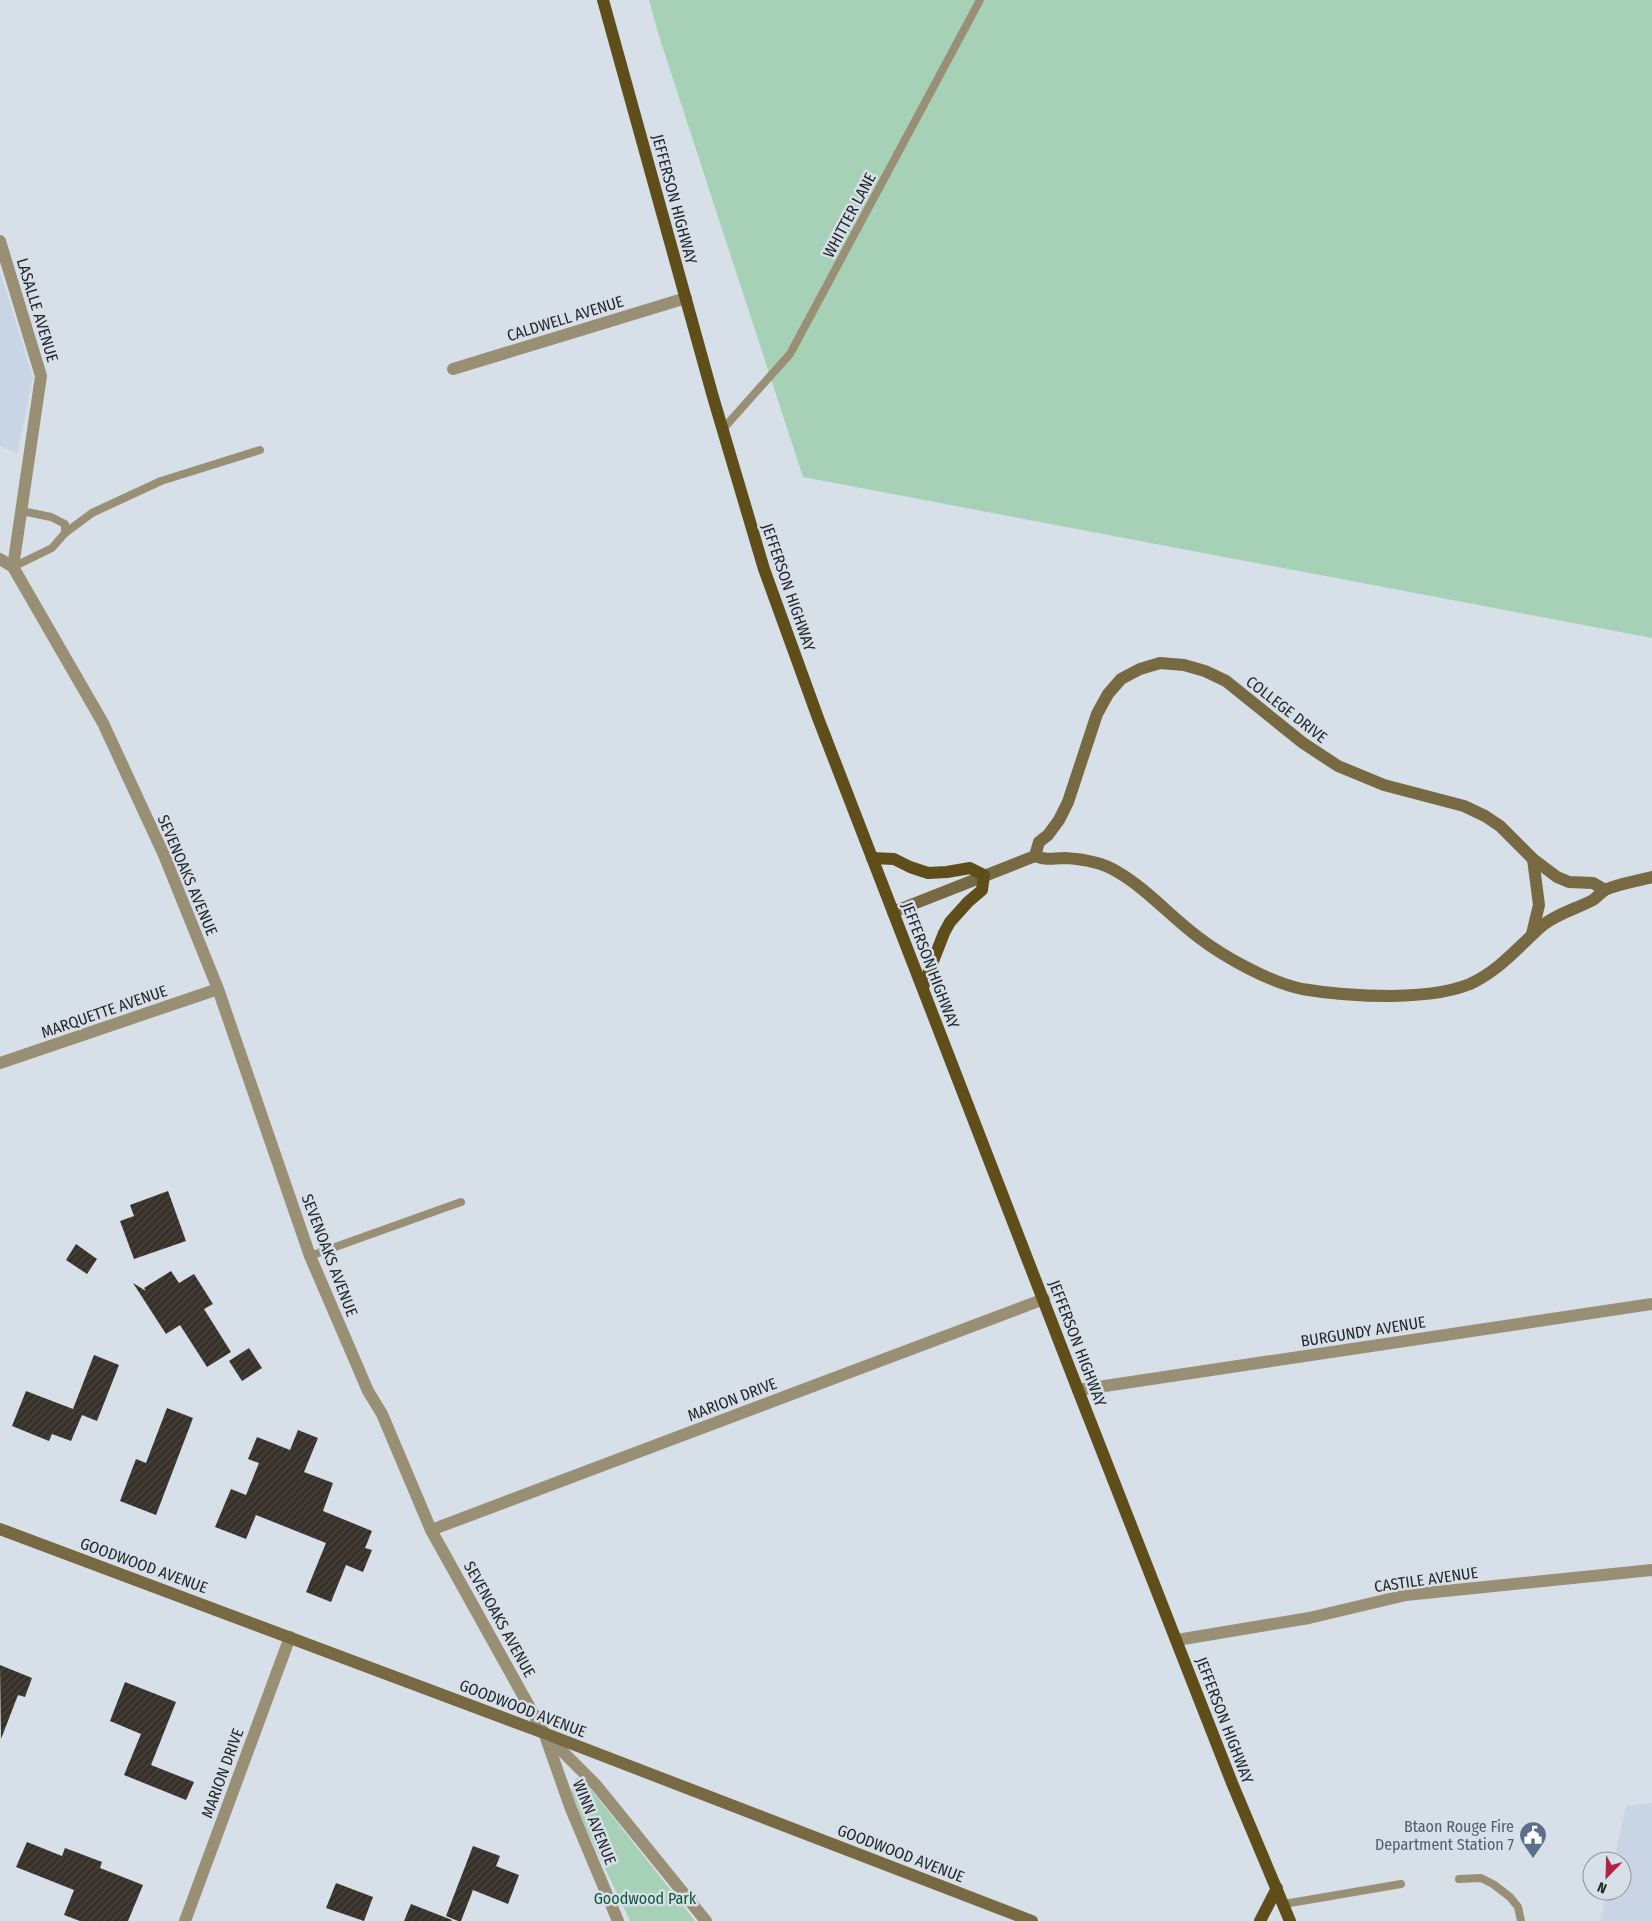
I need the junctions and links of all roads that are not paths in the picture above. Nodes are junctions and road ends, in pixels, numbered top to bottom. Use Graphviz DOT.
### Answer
graph roads {
  1 [pos="603,0"];
  2 [pos="980,0"];
  3 [pos="0,240"];
  4 [pos="686,298"];
  5 [pos="453,370"];
  6 [pos="722,430"];
  7 [pos="260,450"];
  8 [pos="22,511"];
  9 [pos="65,534"];
  10 [pos="0,559"];
  11 [pos="13,567"];
  12 [pos="1035,856"];
  13 [pos="872,858"];
  14 [pos="1534,859"];
  15 [pos="984,876"];
  16 [pos="1652,877"];
  17 [pos="1605,890"];
  18 [pos="893,912"];
  19 [pos="1531,936"];
  20 [pos="923,987"];
  21 [pos="218,989"];
  22 [pos="0,1063"];
  23 [pos="461,1202"];
  24 [pos="310,1256"];
  25 [pos="1044,1299"];
  26 [pos="1652,1304"];
  27 [pos="1078,1390"];
  28 [pos="0,1529"];
  29 [pos="431,1530"];
  30 [pos="1652,1570"];
  31 [pos="290,1637"];
  32 [pos="1177,1640"];
  33 [pos="544,1733"];
  34 [pos="1459,1879"];
  35 [pos="1401,1884"];
  36 [pos="1277,1888"];
  37 [pos="1284,1904"];
  38 [pos="185,1921"];
  39 [pos="618,1921"];
  40 [pos="706,1921"];
  41 [pos="1032,1921"];
  42 [pos="1260,1921"];
  43 [pos="1290,1921"];
  44 [pos="1520,1921"];
  1 -- 4 [label="main road, JEFFERSON HIGHWAY"];
  2 -- 6 [label="lane, WHITTER LANE"];
  3 -- 8 [label="street, LASALLE AVENUE"];
  4 -- 5 [label="street, CALDWELL AVENUE"];
  4 -- 6 [label="main road, JEFFERSON HIGHWAY"];
  6 -- 13 [label="main road, JEFFERSON HIGHWAY"];
  7 -- 9 [label="lane"];
  8 -- 9 [label="lane"];
  8 -- 11 [label="street, LASALLE AVENUE"];
  9 -- 11 [label="lane"];
  10 -- 11 [label="street, SEVENOAKS AVENUE"];
  11 -- 21 [label="street, SEVENOAKS AVENUE"];
  12 -- 14 [label="street, COLLEGE DRIVE"];
  12 -- 15 [label="street"];
  12 -- 19 [label="street"];
  13 -- 15 [label="main road"];
  13 -- 18 [label="main road, JEFFERSON HIGHWAY"];
  14 -- 17 [label="street, COLLEGE DRIVE"];
  14 -- 19 [label="street"];
  15 -- 18 [label="street"];
  15 -- 20 [label="main road"];
  16 -- 17 [label="street"];
  17 -- 19 [label="street"];
  18 -- 20 [label="main road, JEFFERSON HIGHWAY"];
  20 -- 25 [label="main road, JEFFERSON HIGHWAY"];
  21 -- 22 [label="street, MARQUETTE AVENUE"];
  21 -- 24 [label="street, SEVENOAKS AVENUE"];
  23 -- 24 [label="lane"];
  24 -- 29 [label="street, SEVENOAKS AVENUE"];
  25 -- 27 [label="main road, JEFFERSON HIGHWAY"];
  25 -- 29 [label="street, MARION DRIVE"];
  26 -- 27 [label="street, BURGUNDY AVENUE"];
  27 -- 32 [label="main road, JEFFERSON HIGHWAY"];
  28 -- 31 [label="street, GOODWOOD AVENUE"];
  29 -- 33 [label="street, SEVENOAKS AVENUE"];
  30 -- 32 [label="street, CASTILE AVENUE"];
  31 -- 33 [label="street, GOODWOOD AVENUE"];
  31 -- 38 [label="street, MARION DRIVE"];
  32 -- 36 [label="main road, JEFFERSON HIGHWAY"];
  33 -- 39 [label="street, WINN AVENUE"];
  33 -- 40 [label="street, SEVENOAKS AVENUE"];
  33 -- 41 [label="street, GOODWOOD AVENUE"];
  34 -- 44 [label="lane"];
  35 -- 37 [label="lane"];
  36 -- 37 [label="main road, JEFFERSON HIGHWAY"];
  36 -- 42 [label="main road"];
  37 -- 43 [label="main road, JEFFERSON HIGHWAY"];
}
